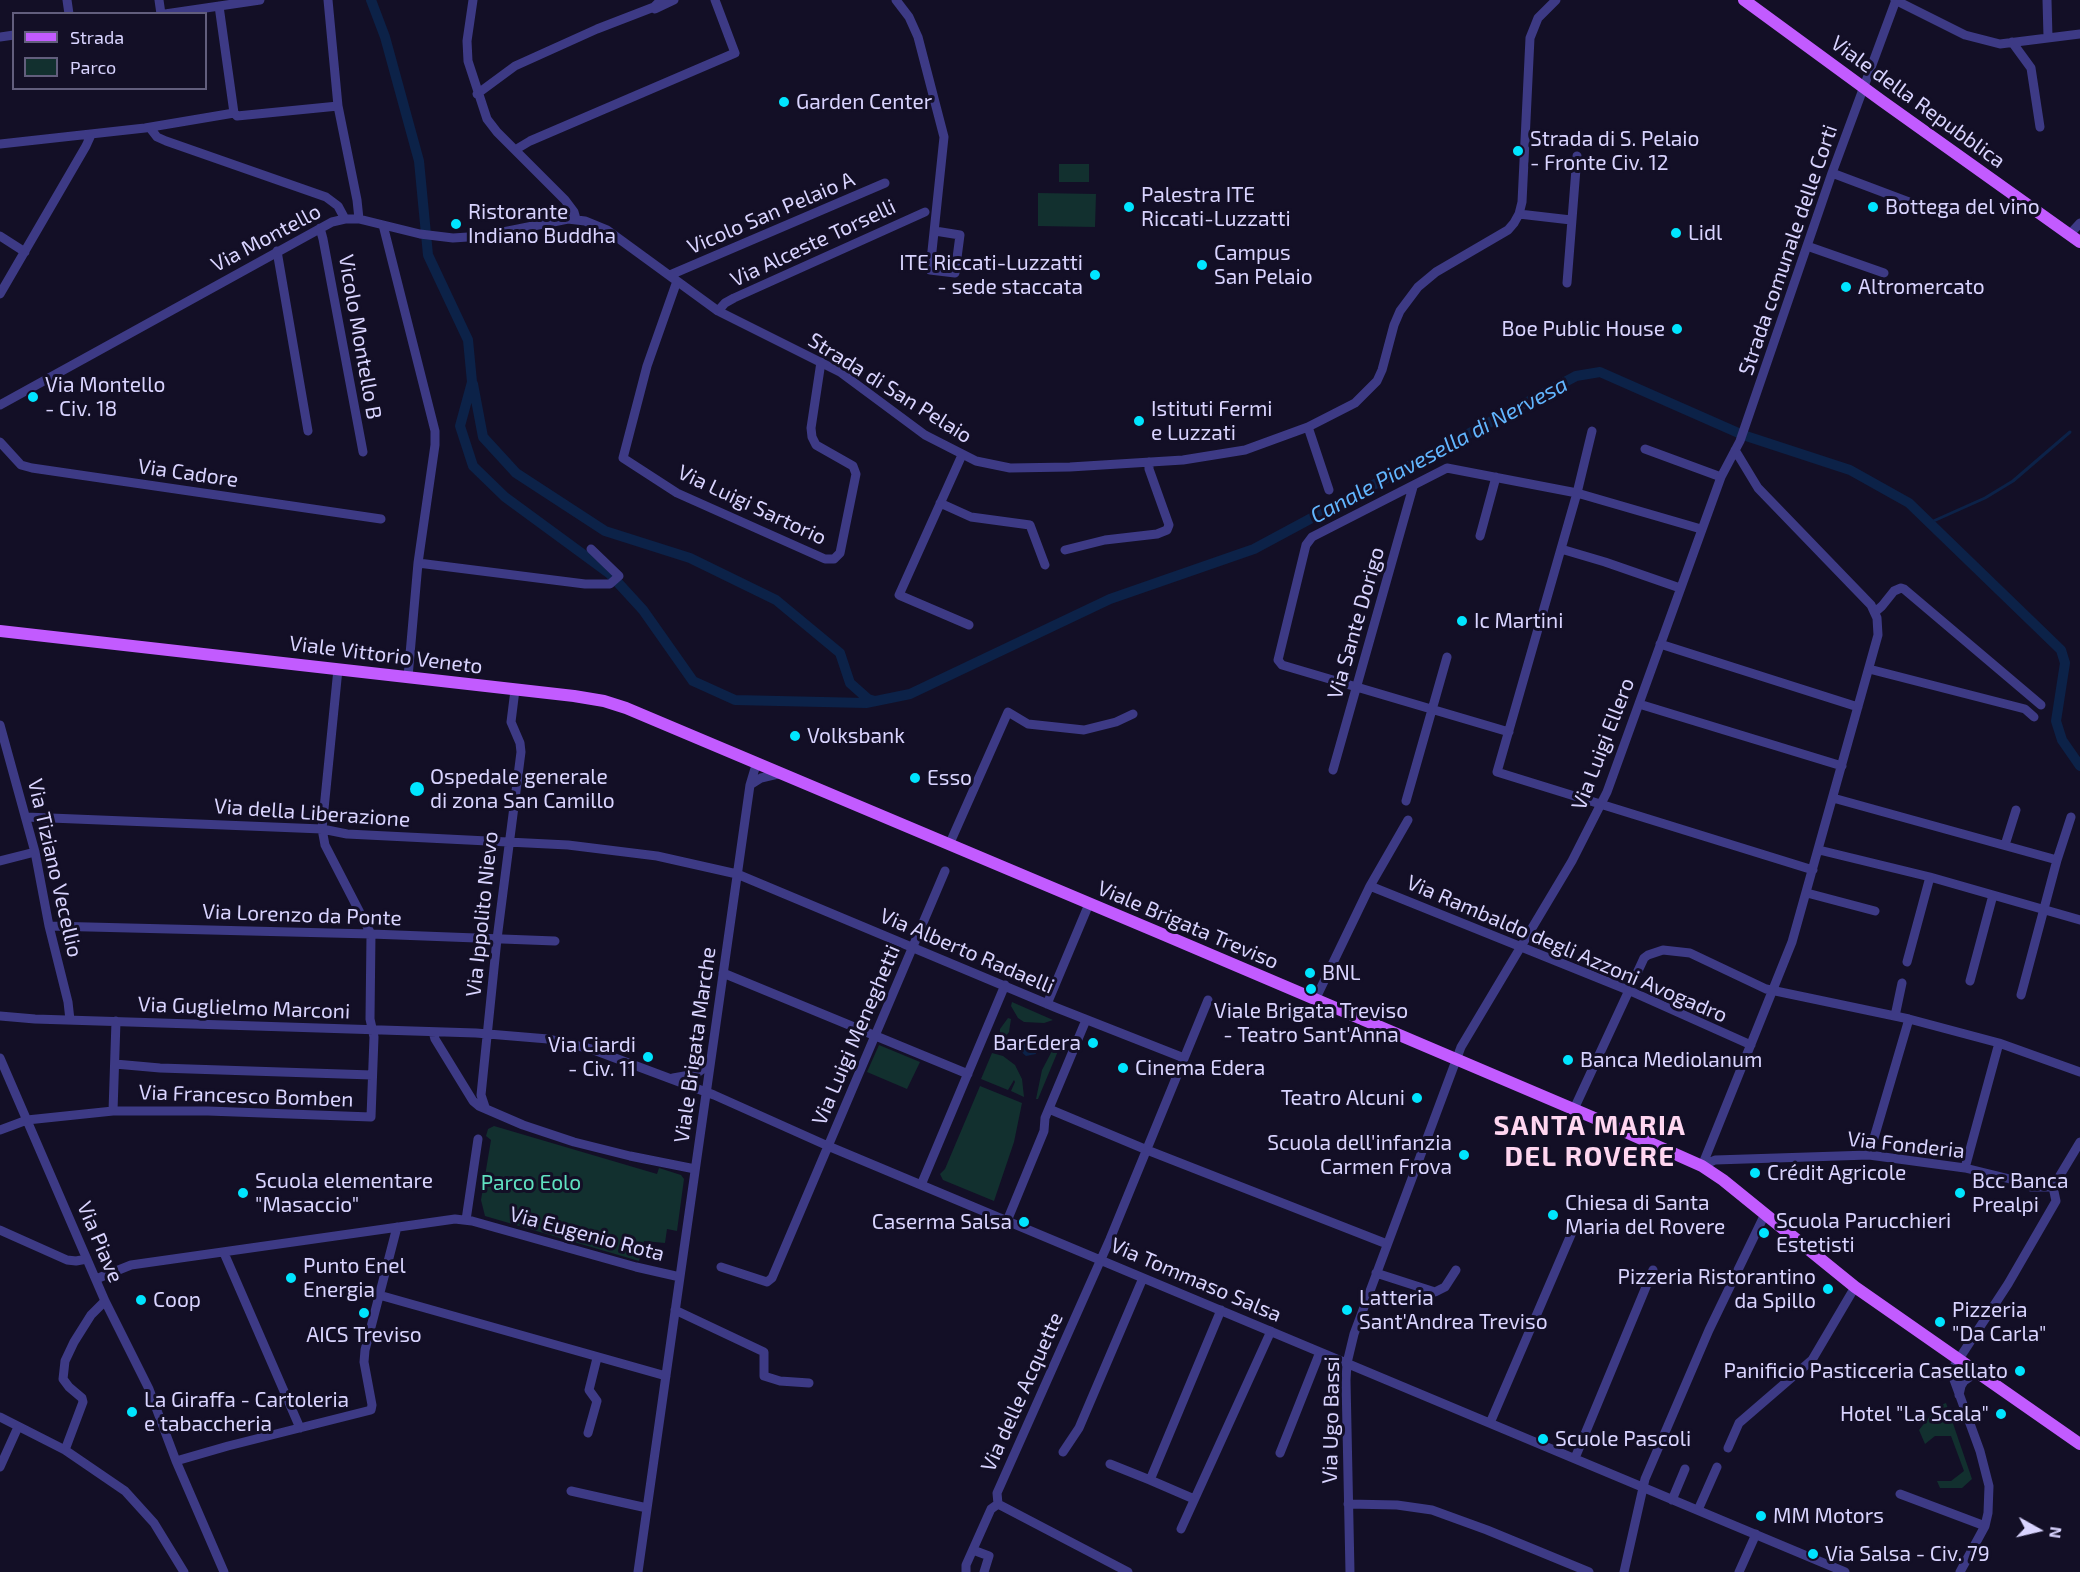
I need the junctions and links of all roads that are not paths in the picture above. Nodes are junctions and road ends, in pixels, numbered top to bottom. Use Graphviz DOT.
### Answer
graph roads {
  1 [pos="260,0"];
  2 [pos="328,0"];
  3 [pos="473,0"];
  4 [pos="661,0"];
  5 [pos="674,0"];
  6 [pos="715,0"];
  7 [pos="896,0"];
  8 [pos="1556,0"];
  9 [pos="1744,0"];
  10 [pos="1895,0"];
  11 [pos="2047,0"];
  12 [pos="219,6"];
  13 [pos="646,10"];
  14 [pos="177,12"];
  15 [pos="2080,34"];
  16 [pos="2048,37"];
  17 [pos="2012,42"];
  18 [pos="1865,88"];
  19 [pos="477,94"];
  20 [pos="338,106"];
  21 [pos="234,113"];
  22 [pos="2040,127"];
  23 [pos="150,128"];
  24 [pos="91,135"];
  25 [pos="0,144"];
  26 [pos="515,150"];
  27 [pos="1577,156"];
  28 [pos="1832,173"];
  29 [pos="885,183"];
  30 [pos="1909,202"];
  31 [pos="925,212"];
  32 [pos="1519,214"];
  33 [pos="345,219"];
  34 [pos="359,219"];
  35 [pos="576,219"];
  36 [pos="1571,220"];
  37 [pos="2080,223"];
  38 [pos="383,225"];
  39 [pos="320,228"];
  40 [pos="935,231"];
  41 [pos="0,236"];
  42 [pos="2075,238"];
  43 [pos="1807,246"];
  44 [pos="277,251"];
  45 [pos="25,252"];
  46 [pos="1884,273"];
  47 [pos="674,278"];
  48 [pos="1567,283"];
  49 [pos="0,294"];
  50 [pos="718,311"];
  51 [pos="821,362"];
  52 [pos="0,405"];
  53 [pos="1746,425"];
  54 [pos="1308,427"];
  55 [pos="308,431"];
  56 [pos="1592,431"];
  57 [pos="0,442"];
  58 [pos="1645,449"];
  59 [pos="1735,450"];
  60 [pos="363,452"];
  61 [pos="962,455"];
  62 [pos="1149,462"];
  63 [pos="1496,477"];
  64 [pos="1721,477"];
  65 [pos="1413,487"];
  66 [pos="1329,490"];
  67 [pos="1577,493"];
  68 [pos="940,503"];
  69 [pos="381,519"];
  70 [pos="1701,529"];
  71 [pos="1480,536"];
  72 [pos="591,549"];
  73 [pos="1562,549"];
  74 [pos="1065,550"];
  75 [pos="418,562"];
  76 [pos="1045,564"];
  77 [pos="1680,588"];
  78 [pos="1875,612"];
  79 [pos="969,626"];
  80 [pos="0,631"];
  81 [pos="1660,644"];
  82 [pos="1447,657"];
  83 [pos="338,669"];
  84 [pos="1869,669"];
  85 [pos="408,677"];
  86 [pos="1357,686"];
  87 [pos="515,690"];
  88 [pos="1639,704"];
  89 [pos="2041,705"];
  90 [pos="1858,707"];
  91 [pos="1432,709"];
  92 [pos="1133,714"];
  93 [pos="2034,717"];
  94 [pos="0,725"];
  95 [pos="1509,732"];
  96 [pos="756,765"];
  97 [pos="1842,766"];
  98 [pos="1333,770"];
  99 [pos="778,774"];
  100 [pos="750,785"];
  101 [pos="1833,798"];
  102 [pos="1406,801"];
  103 [pos="1601,805"];
  104 [pos="2016,810"];
  105 [pos="26,817"];
  106 [pos="2071,817"];
  107 [pos="1408,820"];
  108 [pos="322,829"];
  109 [pos="508,842"];
  110 [pos="949,845"];
  111 [pos="2005,845"];
  112 [pos="1819,850"];
  113 [pos="35,852"];
  114 [pos="2057,860"];
  115 [pos="0,861"];
  116 [pos="1813,870"];
  117 [pos="945,871"];
  118 [pos="737,874"];
  119 [pos="1930,877"];
  120 [pos="1370,886"];
  121 [pos="1807,893"];
  122 [pos="1993,895"];
  123 [pos="1089,904"];
  124 [pos="2045,909"];
  125 [pos="1875,912"];
  126 [pos="2080,920"];
  127 [pos="49,926"];
  128 [pos="371,934"];
  129 [pos="497,939"];
  130 [pos="555,941"];
  131 [pos="914,947"];
  132 [pos="1521,947"];
  133 [pos="1907,962"];
  134 [pos="723,973"];
  135 [pos="1970,981"];
  136 [pos="1902,983"];
  137 [pos="1005,986"];
  138 [pos="1628,990"];
  139 [pos="1773,991"];
  140 [pos="2021,995"];
  141 [pos="1208,1000"];
  142 [pos="1315,1000"];
  143 [pos="1047,1004"];
  144 [pos="0,1016"];
  145 [pos="1895,1016"];
  146 [pos="1909,1019"];
  147 [pos="69,1020"];
  148 [pos="1086,1020"];
  149 [pos="116,1022"];
  150 [pos="374,1030"];
  151 [pos="433,1032"];
  152 [pos="487,1034"];
  153 [pos="875,1036"];
  154 [pos="2000,1043"];
  155 [pos="1751,1045"];
  156 [pos="0,1058"];
  157 [pos="711,1058"];
  158 [pos="1184,1058"];
  159 [pos="1455,1059"];
  160 [pos="115,1064"];
  161 [pos="2080,1072"];
  162 [pos="968,1074"];
  163 [pos="372,1075"];
  164 [pos="671,1078"];
  165 [pos="706,1092"];
  166 [pos="476,1096"];
  167 [pos="1049,1109"];
  168 [pos="1574,1109"];
  169 [pos="113,1111"];
  170 [pos="27,1120"];
  171 [pos="0,1130"];
  172 [pos="478,1139"];
  173 [pos="2080,1142"];
  174 [pos="828,1146"];
  175 [pos="1147,1150"];
  176 [pos="1869,1155"];
  177 [pos="1702,1166"];
  178 [pos="1965,1168"];
  179 [pos="695,1169"];
  180 [pos="921,1185"];
  181 [pos="2053,1187"];
  182 [pos="1765,1214"];
  183 [pos="466,1220"];
  184 [pos="1007,1221"];
  185 [pos="397,1227"];
  186 [pos="0,1230"];
  187 [pos="1573,1230"];
  188 [pos="1387,1244"];
  189 [pos="224,1253"];
  190 [pos="87,1258"];
  191 [pos="1101,1260"];
  192 [pos="721,1267"];
  193 [pos="1456,1270"];
  194 [pos="1653,1270"];
  195 [pos="1376,1273"];
  196 [pos="680,1277"];
  197 [pos="1143,1278"];
  198 [pos="96,1279"];
  199 [pos="1856,1287"];
  200 [pos="379,1295"];
  201 [pos="105,1300"];
  202 [pos="675,1310"];
  203 [pos="1221,1310"];
  204 [pos="1271,1331"];
  205 [pos="1320,1352"];
  206 [pos="597,1358"];
  207 [pos="1959,1360"];
  208 [pos="1347,1363"];
  209 [pos="1977,1372"];
  210 [pos="666,1376"];
  211 [pos="809,1383"];
  212 [pos="1959,1395"];
  213 [pos="0,1417"];
  214 [pos="1490,1423"];
  215 [pos="18,1426"];
  216 [pos="300,1428"];
  217 [pos="588,1433"];
  218 [pos="2080,1444"];
  219 [pos="1728,1448"];
  220 [pos="65,1450"];
  221 [pos="1063,1452"];
  222 [pos="1280,1453"];
  223 [pos="1575,1458"];
  224 [pos="176,1461"];
  225 [pos="1110,1464"];
  226 [pos="0,1467"];
  227 [pos="1717,1467"];
  228 [pos="1686,1469"];
  229 [pos="1150,1480"];
  230 [pos="1642,1487"];
  231 [pos="571,1491"];
  232 [pos="1900,1494"];
  233 [pos="1194,1499"];
  234 [pos="1672,1500"];
  235 [pos="998,1504"];
  236 [pos="1348,1504"];
  237 [pos="647,1509"];
  238 [pos="1698,1510"];
  239 [pos="1985,1526"];
  240 [pos="1181,1529"];
  241 [pos="1756,1534"];
  242 [pos="973,1550"];
  243 [pos="184,1572"];
  244 [pos="224,1572"];
  245 [pos="638,1572"];
  246 [pos="966,1572"];
  247 [pos="984,1572"];
  248 [pos="1128,1572"];
  249 [pos="1350,1572"];
  250 [pos="1589,1572"];
  251 [pos="1624,1572"];
  252 [pos="1739,1572"];
  253 [pos="1845,1572"];
  254 [pos="1960,1572"];
  1 -- 12 [label="street"];
  2 -- 20 [label="street"];
  3 -- 19 [label="street"];
  4 -- 13 [label="street"];
  5 -- 13 [label="street"];
  6 -- 26 [label="street"];
  7 -- 40 [label="street"];
  8 -- 32 [label="street"];
  9 -- 18 [label="main road, Viale della Repubblica"];
  10 -- 17 [label="street"];
  10 -- 18 [label="street, Strada comunale delle Corti"];
  11 -- 16 [label="street"];
  12 -- 14 [label="street"];
  12 -- 21 [label="street"];
  13 -- 19 [label="street"];
  15 -- 16 [label="street"];
  16 -- 17 [label="street"];
  17 -- 22 [label="street"];
  18 -- 28 [label="street, Strada comunale delle Corti"];
  18 -- 42 [label="main road, Viale della Repubblica"];
  19 -- 26 [label="street"];
  20 -- 21 [label="street"];
  20 -- 34 [label="street"];
  21 -- 23 [label="street"];
  23 -- 24 [label="street"];
  23 -- 33 [label="street"];
  24 -- 25 [label="street"];
  24 -- 45 [label="street"];
  26 -- 35 [label="street"];
  27 -- 36 [label="street"];
  28 -- 30 [label="street"];
  28 -- 43 [label="street, Strada comunale delle Corti"];
  29 -- 47 [label="street, Vicolo San Pelaio A"];
  31 -- 50 [label="street, Via Alceste Torselli"];
  32 -- 36 [label="street"];
  32 -- 54 [label="street, Strada di San Pelaio"];
  33 -- 34 [label="street, Via Montello"];
  33 -- 39 [label="street, Via Montello"];
  34 -- 38 [label="street, Via Montello"];
  35 -- 38 [label="street, Via Montello"];
  35 -- 47 [label="street, Strada di San Pelaio"];
  36 -- 48 [label="street"];
  37 -- 42 [label="street, Viale della Repubblica"];
  38 -- 75 [label="street"];
  39 -- 44 [label="street, Via Montello"];
  39 -- 60 [label="street, Vicolo Montello B"];
  40 -- 40 [label="street"];
  41 -- 45 [label="street"];
  43 -- 46 [label="street"];
  43 -- 53 [label="street, Strada comunale delle Corti"];
  44 -- 52 [label="street, Via Montello"];
  44 -- 55 [label="street"];
  45 -- 49 [label="street"];
  47 -- 50 [label="street, Strada di San Pelaio"];
  47 -- 51 [label="street, Via Luigi Sartorio"];
  50 -- 51 [label="street, Strada di San Pelaio"];
  51 -- 61 [label="street, Strada di San Pelaio"];
  53 -- 59 [label="street, Via Luigi Ellero"];
  54 -- 62 [label="street, Strada di San Pelaio"];
  54 -- 66 [label="street"];
  56 -- 67 [label="street"];
  57 -- 69 [label="street, Via Cadore"];
  58 -- 64 [label="street"];
  59 -- 64 [label="street, Via Luigi Ellero"];
  59 -- 78 [label="street"];
  61 -- 62 [label="street, Strada di San Pelaio"];
  61 -- 68 [label="street"];
  62 -- 74 [label="street"];
  63 -- 65 [label="street"];
  63 -- 67 [label="street"];
  63 -- 71 [label="street"];
  64 -- 70 [label="street, Via Luigi Ellero"];
  65 -- 86 [label="street, Via Sante Dorigo"];
  65 -- 86 [label="street"];
  67 -- 70 [label="street"];
  67 -- 73 [label="street"];
  68 -- 76 [label="street"];
  68 -- 79 [label="street"];
  70 -- 77 [label="street, Via Luigi Ellero"];
  72 -- 75 [label="street"];
  73 -- 77 [label="street"];
  73 -- 95 [label="street"];
  75 -- 85 [label="street"];
  77 -- 81 [label="street, Via Luigi Ellero"];
  78 -- 84 [label="street"];
  78 -- 89 [label="street"];
  80 -- 83 [label="main road, Viale Vittorio Veneto"];
  81 -- 88 [label="street, Via Luigi Ellero"];
  81 -- 90 [label="street"];
  82 -- 91 [label="street"];
  83 -- 85 [label="main road, Viale Vittorio Veneto"];
  83 -- 108 [label="street"];
  84 -- 90 [label="street"];
  84 -- 93 [label="street"];
  85 -- 87 [label="main road, Viale Vittorio Veneto"];
  86 -- 91 [label="street"];
  86 -- 98 [label="street, Via Sante Dorigo"];
  87 -- 96 [label="main road, Viale Vittorio Veneto"];
  87 -- 109 [label="street, Via Ippolito Nievo"];
  88 -- 97 [label="street"];
  88 -- 103 [label="street, Via Luigi Ellero"];
  90 -- 97 [label="street"];
  91 -- 95 [label="street"];
  91 -- 102 [label="street"];
  92 -- 110 [label="street"];
  94 -- 105 [label="street, Via Tiziano Vecellio"];
  95 -- 103 [label="street"];
  96 -- 99 [label="main road, Viale Brigata Treviso"];
  96 -- 100 [label="street, Viale Brigata Marche"];
  97 -- 101 [label="street"];
  99 -- 100 [label="street"];
  99 -- 110 [label="main road, Viale Brigata Treviso"];
  100 -- 118 [label="street, Viale Brigata Marche"];
  101 -- 111 [label="street"];
  101 -- 112 [label="street"];
  103 -- 116 [label="street"];
  103 -- 132 [label="street, Via Luigi Ellero"];
  104 -- 111 [label="street"];
  105 -- 108 [label="street, Via della Liberazione"];
  105 -- 113 [label="street, Via Tiziano Vecellio"];
  106 -- 114 [label="street"];
  107 -- 120 [label="street, Via Rambaldo degli Azzoni Avogadro"];
  108 -- 109 [label="street, Via della Liberazione"];
  108 -- 128 [label="street"];
  109 -- 118 [label="street, Via della Liberazione"];
  109 -- 129 [label="street, Via Ippolito Nievo"];
  110 -- 123 [label="main road, Viale Brigata Treviso"];
  111 -- 114 [label="street"];
  112 -- 116 [label="street"];
  112 -- 119 [label="street"];
  113 -- 115 [label="street"];
  113 -- 127 [label="street, Via Tiziano Vecellio"];
  114 -- 124 [label="street"];
  116 -- 121 [label="street"];
  117 -- 131 [label="street, Via Luigi Meneghetti"];
  118 -- 131 [label="street, Via Alberto Radaelli"];
  118 -- 134 [label="street, Viale Brigata Marche"];
  119 -- 122 [label="street"];
  119 -- 133 [label="street"];
  120 -- 132 [label="street, Via Rambaldo degli Azzoni Avogadro"];
  120 -- 142 [label="street, Via Rambaldo degli Azzoni Avogadro"];
  121 -- 125 [label="street"];
  121 -- 139 [label="street"];
  122 -- 124 [label="street"];
  122 -- 135 [label="street"];
  123 -- 142 [label="main road, Viale Brigata Treviso"];
  123 -- 143 [label="street"];
  124 -- 126 [label="street"];
  124 -- 140 [label="street"];
  127 -- 128 [label="street, Via Lorenzo da Ponte"];
  127 -- 147 [label="street, Via Tiziano Vecellio"];
  128 -- 129 [label="street, Via Lorenzo da Ponte"];
  128 -- 150 [label="street, Via Francesco Bomben"];
  129 -- 130 [label="street, Via Lorenzo da Ponte"];
  129 -- 152 [label="street, Via Ippolito Nievo"];
  131 -- 137 [label="street, Via Alberto Radaelli"];
  131 -- 153 [label="street, Via Luigi Meneghetti"];
  132 -- 138 [label="street, Via Rambaldo degli Azzoni Avogadro"];
  132 -- 159 [label="street, Via Luigi Ellero"];
  134 -- 153 [label="street"];
  134 -- 157 [label="street, Viale Brigata Marche"];
  136 -- 145 [label="street"];
  137 -- 143 [label="street, Via Alberto Radaelli"];
  137 -- 162 [label="street"];
  138 -- 139 [label="street"];
  138 -- 155 [label="street, Via Rambaldo degli Azzoni Avogadro"];
  138 -- 168 [label="street"];
  139 -- 145 [label="street"];
  139 -- 155 [label="street"];
  141 -- 158 [label="street, Via delle Acquette"];
  142 -- 159 [label="main road, Viale Brigata Treviso"];
  143 -- 148 [label="street, Via Alberto Radaelli"];
  144 -- 147 [label="street, Via Guglielmo Marconi"];
  145 -- 146 [label="street"];
  146 -- 154 [label="street"];
  146 -- 176 [label="street"];
  147 -- 149 [label="street, Via Guglielmo Marconi"];
  148 -- 158 [label="street, Via Alberto Radaelli"];
  148 -- 167 [label="street"];
  149 -- 150 [label="street, Via Guglielmo Marconi"];
  149 -- 160 [label="street, Via Francesco Bomben"];
  150 -- 151 [label="street, Via Guglielmo Marconi"];
  150 -- 163 [label="street, Via Francesco Bomben"];
  151 -- 152 [label="street, Via Guglielmo Marconi"];
  151 -- 166 [label="street"];
  152 -- 164 [label="street, Via Guglielmo Marconi"];
  152 -- 166 [label="street, Via Ippolito Nievo"];
  153 -- 162 [label="street"];
  153 -- 174 [label="street, Via Luigi Meneghetti"];
  154 -- 161 [label="street"];
  154 -- 178 [label="street"];
  155 -- 177 [label="street"];
  156 -- 170 [label="street, Via Piave"];
  157 -- 164 [label="street"];
  157 -- 165 [label="street, Viale Brigata Marche"];
  158 -- 175 [label="street, Via delle Acquette"];
  159 -- 168 [label="main road, Viale Brigata Treviso"];
  159 -- 188 [label="street, Via Ugo Bassi"];
  160 -- 163 [label="street, Via Francesco Bomben"];
  160 -- 169 [label="street, Via Francesco Bomben"];
  162 -- 180 [label="street"];
  163 -- 169 [label="street, Via Francesco Bomben"];
  164 -- 165 [label="street, Via Tommaso Salsa"];
  165 -- 174 [label="street, Via Tommaso Salsa"];
  165 -- 179 [label="street, Viale Brigata Marche"];
  166 -- 179 [label="street"];
  167 -- 175 [label="street"];
  167 -- 184 [label="street"];
  168 -- 177 [label="main road, Viale Brigata Treviso"];
  169 -- 170 [label="street, Via Francesco Bomben"];
  170 -- 171 [label="street, Via Francesco Bomben"];
  170 -- 190 [label="street, Via Piave"];
  172 -- 183 [label="street"];
  173 -- 181 [label="street"];
  174 -- 180 [label="street, Via Tommaso Salsa"];
  174 -- 192 [label="street, Via Luigi Meneghetti"];
  175 -- 188 [label="street"];
  175 -- 191 [label="street, Via delle Acquette"];
  176 -- 177 [label="street, Via Fonderia"];
  176 -- 178 [label="street, Via Fonderia"];
  177 -- 182 [label="main road, Viale Brigata Treviso"];
  178 -- 181 [label="street, Via Fonderia"];
  179 -- 196 [label="street, Viale Brigata Marche"];
  180 -- 184 [label="street, Via Tommaso Salsa"];
  181 -- 207 [label="street"];
  182 -- 199 [label="main road, Viale Brigata Treviso"];
  182 -- 230 [label="street"];
  183 -- 185 [label="street, Via Eugenio Rota"];
  183 -- 196 [label="street, Via Eugenio Rota"];
  184 -- 191 [label="street, Via Tommaso Salsa"];
  185 -- 189 [label="street, Via Eugenio Rota"];
  185 -- 200 [label="street"];
  186 -- 190 [label="street"];
  187 -- 214 [label="street"];
  188 -- 195 [label="street, Via Ugo Bassi"];
  189 -- 198 [label="street, Via Eugenio Rota"];
  189 -- 216 [label="street"];
  190 -- 198 [label="street, Via Piave"];
  191 -- 197 [label="street, Via Tommaso Salsa"];
  191 -- 235 [label="street, Via delle Acquette"];
  193 -- 195 [label="street"];
  194 -- 223 [label="street"];
  195 -- 208 [label="street, Via Ugo Bassi"];
  196 -- 202 [label="street, Viale Brigata Marche"];
  197 -- 203 [label="street, Via Tommaso Salsa"];
  197 -- 221 [label="street"];
  198 -- 201 [label="street, Via Piave"];
  199 -- 207 [label="main road, Viale Brigata Treviso"];
  199 -- 219 [label="street"];
  200 -- 206 [label="street"];
  200 -- 216 [label="street"];
  201 -- 220 [label="street"];
  201 -- 224 [label="street, Via Piave"];
  202 -- 210 [label="street, Viale Brigata Marche"];
  202 -- 211 [label="street"];
  203 -- 204 [label="street, Via Tommaso Salsa"];
  203 -- 229 [label="street"];
  204 -- 205 [label="street, Via Tommaso Salsa"];
  204 -- 233 [label="street"];
  205 -- 208 [label="street, Via Tommaso Salsa"];
  205 -- 222 [label="street"];
  206 -- 210 [label="street"];
  206 -- 217 [label="street"];
  207 -- 209 [label="main road, Viale Brigata Treviso"];
  207 -- 212 [label="street"];
  208 -- 214 [label="street, Via Tommaso Salsa"];
  208 -- 236 [label="street, Via Ugo Bassi"];
  209 -- 212 [label="street"];
  209 -- 218 [label="main road, Viale Brigata Treviso"];
  210 -- 237 [label="street, Viale Brigata Marche"];
  212 -- 239 [label="street"];
  213 -- 215 [label="street"];
  214 -- 223 [label="street, Via Tommaso Salsa"];
  215 -- 220 [label="street"];
  215 -- 226 [label="street"];
  216 -- 224 [label="street"];
  220 -- 243 [label="street"];
  223 -- 230 [label="street, Via Tommaso Salsa"];
  224 -- 244 [label="street, Via Piave"];
  225 -- 229 [label="street"];
  227 -- 238 [label="street"];
  228 -- 234 [label="street"];
  229 -- 233 [label="street"];
  230 -- 234 [label="street, Via Tommaso Salsa"];
  230 -- 251 [label="street"];
  231 -- 237 [label="street"];
  232 -- 239 [label="street"];
  233 -- 240 [label="street"];
  234 -- 238 [label="street, Via Tommaso Salsa"];
  235 -- 242 [label="street"];
  235 -- 248 [label="street, Via delle Acquette"];
  236 -- 249 [label="street, Via Ugo Bassi"];
  236 -- 250 [label="street"];
  237 -- 245 [label="street, Viale Brigata Marche"];
  238 -- 241 [label="street, Via Tommaso Salsa"];
  239 -- 254 [label="street"];
  241 -- 252 [label="street"];
  241 -- 253 [label="street, Via Tommaso Salsa"];
  242 -- 246 [label="street"];
  242 -- 247 [label="street"];
}
